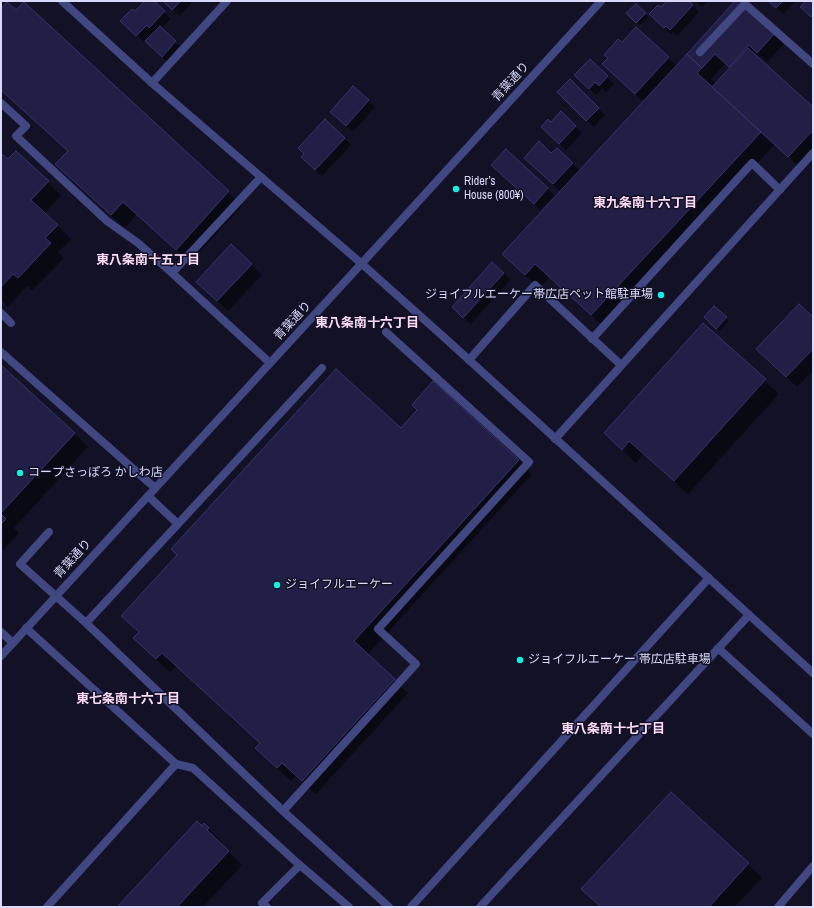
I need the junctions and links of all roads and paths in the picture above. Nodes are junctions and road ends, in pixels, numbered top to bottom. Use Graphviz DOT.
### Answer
graph roads {
  1 [pos="62,1"];
  2 [pos="227,1"];
  3 [pos="599,2"];
  4 [pos="700,52"];
  5 [pos="813,64"];
  6 [pos="152,83"];
  7 [pos="1,103"];
  8 [pos="813,153"];
  9 [pos="261,177"];
  10 [pos="780,190"];
  11 [pos="362,264"];
  12 [pos="172,273"];
  13 [pos="1,313"];
  14 [pos="11,323"];
  15 [pos="386,332"];
  16 [pos="592,338"];
  17 [pos="1,352"];
  18 [pos="469,360"];
  19 [pos="270,363"];
  20 [pos="621,365"];
  21 [pos="322,368"];
  22 [pos="555,439"];
  23 [pos="155,488"];
  24 [pos="148,496"];
  25 [pos="178,524"];
  26 [pos="49,532"];
  27 [pos="709,578"];
  28 [pos="56,596"];
  29 [pos="748,615"];
  30 [pos="86,623"];
  31 [pos="26,628"];
  32 [pos="1,632"];
  33 [pos="13,643"];
  34 [pos="718,648"];
  35 [pos="1,656"];
  36 [pos="813,674"];
  37 [pos="813,734"];
  38 [pos="176,764"];
  39 [pos="283,812"];
  40 [pos="300,865"];
  41 [pos="813,866"];
  42 [pos="47,907"];
  43 [pos="267,907"];
  44 [pos="349,907"];
  45 [pos="389,907"];
  46 [pos="411,907"];
  47 [pos="480,907"];
  48 [pos="778,907"];
  1 -- 6 [label="street"];
  2 -- 6 [label="street"];
  3 -- 11 [label="street, 青葉通り"];
  4 -- 5 [label="street"];
  6 -- 9 [label="street"];
  7 -- 12 [label="street"];
  8 -- 10 [label="street"];
  9 -- 11 [label="street"];
  9 -- 12 [label="street"];
  10 -- 16 [label="street"];
  10 -- 20 [label="street"];
  11 -- 18 [label="street"];
  11 -- 19 [label="street, 青葉通り"];
  12 -- 19 [label="street"];
  13 -- 14 [label="street"];
  15 -- 39 [label="street"];
  16 -- 18 [label="street"];
  16 -- 20 [label="street"];
  17 -- 23 [label="street"];
  18 -- 22 [label="street"];
  19 -- 23 [label="street, 青葉通り"];
  20 -- 22 [label="street"];
  21 -- 25 [label="street"];
  22 -- 27 [label="street"];
  23 -- 24 [label="street, 青葉通り"];
  24 -- 25 [label="street"];
  24 -- 28 [label="street, 青葉通り"];
  25 -- 30 [label="street"];
  26 -- 28 [label="street"];
  27 -- 29 [label="street"];
  27 -- 46 [label="street"];
  28 -- 30 [label="street"];
  28 -- 31 [label="street, 青葉通り"];
  29 -- 34 [label="street"];
  29 -- 36 [label="street"];
  30 -- 39 [label="street"];
  31 -- 33 [label="street, 青葉通り"];
  31 -- 38 [label="street"];
  32 -- 33 [label="street"];
  33 -- 35 [label="street, 青葉通り"];
  34 -- 37 [label="street"];
  34 -- 47 [label="street"];
  38 -- 40 [label="street"];
  38 -- 42 [label="street"];
  39 -- 45 [label="street"];
  40 -- 43 [label="street"];
  40 -- 44 [label="street"];
  41 -- 48 [label="street"];
}
